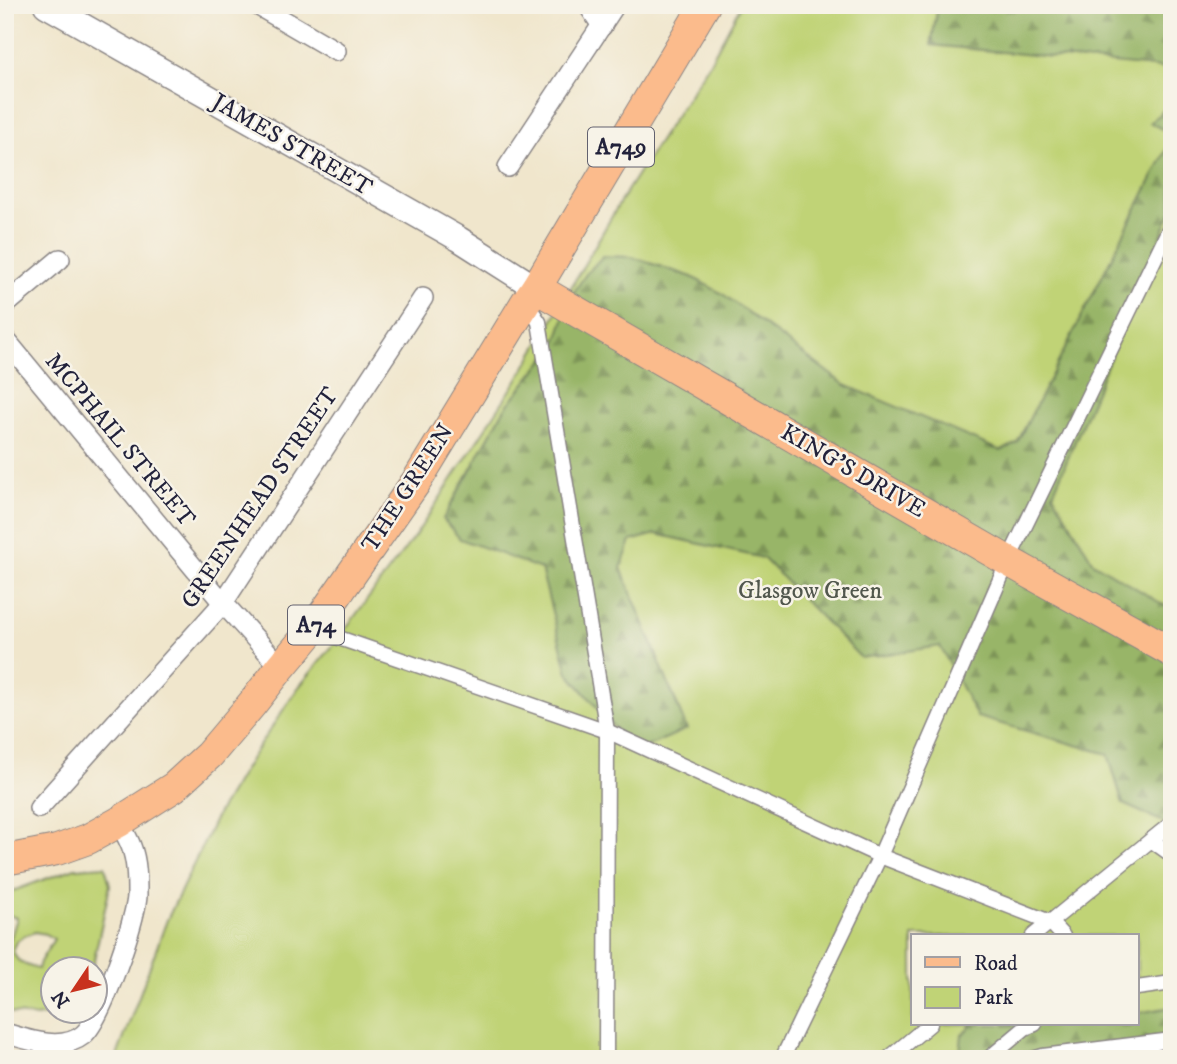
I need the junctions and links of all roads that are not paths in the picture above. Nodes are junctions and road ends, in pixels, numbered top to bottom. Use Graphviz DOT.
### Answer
graph roads {
  1 [pos="46,5"];
  2 [pos="257,5"];
  3 [pos="588,5"];
  4 [pos="615,5"];
  5 [pos="705,5"];
  6 [pos="602,26"];
  7 [pos="336,51"];
  8 [pos="508,167"];
  9 [pos="1172,223"];
  10 [pos="60,259"];
  11 [pos="531,295"];
  12 [pos="423,298"];
  13 [pos="5,305"];
  14 [pos="5,339"];
  15 [pos="1008,561"];
  16 [pos="223,603"];
  17 [pos="313,629"];
  18 [pos="1172,652"];
  19 [pos="281,667"];
  20 [pos="607,731"];
  21 [pos="39,808"];
  22 [pos="119,822"];
  23 [pos="1172,823"];
  24 [pos="1151,840"];
  25 [pos="1172,855"];
  26 [pos="880,856"];
  27 [pos="5,860"];
  28 [pos="1050,922"];
  29 [pos="1035,934"];
  30 [pos="1061,934"];
  31 [pos="1172,984"];
  32 [pos="1138,988"];
  33 [pos="928,1026"];
  34 [pos="1030,1026"];
  35 [pos="5,1033"];
  36 [pos="1172,1040"];
  37 [pos="606,1059"];
  38 [pos="782,1059"];
  39 [pos="888,1059"];
  40 [pos="988,1059"];
  41 [pos="1033,1059"];
  1 -- 11 [label="street, JAMES STREET"];
  2 -- 7 [label="street"];
  3 -- 6 [label="street"];
  4 -- 6 [label="street"];
  5 -- 11 [label="main road, THE GREEN / A749"];
  6 -- 8 [label="street"];
  9 -- 15 [label="street"];
  10 -- 13 [label="street"];
  11 -- 15 [label="main road, KING'S DRIVE"];
  11 -- 17 [label="main road, THE GREEN / A74"];
  11 -- 20 [label="street"];
  12 -- 16 [label="street, GREENHEAD STREET"];
  14 -- 16 [label="street, MCPHAIL STREET"];
  15 -- 18 [label="main road, KING'S DRIVE"];
  15 -- 26 [label="street"];
  16 -- 19 [label="street, MCPHAIL STREET"];
  16 -- 21 [label="street, GREENHEAD STREET"];
  17 -- 19 [label="main road, THE GREEN / A74"];
  17 -- 20 [label="street"];
  19 -- 22 [label="main road, THE GREEN / A74"];
  20 -- 26 [label="street"];
  20 -- 37 [label="street"];
  22 -- 27 [label="main road, THE GREEN / A74"];
  22 -- 35 [label="street"];
  23 -- 24 [label="street"];
  24 -- 25 [label="street"];
  24 -- 28 [label="street"];
  26 -- 28 [label="street"];
  26 -- 38 [label="street"];
  28 -- 29 [label="street"];
  28 -- 30 [label="street"];
  31 -- 32 [label="street"];
  33 -- 39 [label="street"];
  34 -- 40 [label="street"];
  36 -- 41 [label="street"];
}
